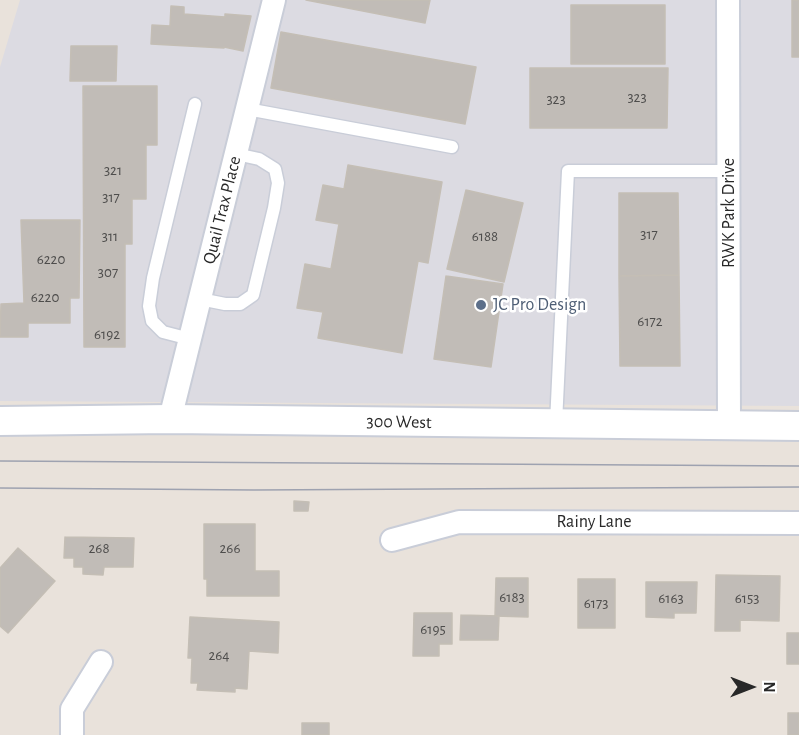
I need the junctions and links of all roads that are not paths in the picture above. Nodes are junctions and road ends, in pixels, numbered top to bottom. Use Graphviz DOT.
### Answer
graph roads {
  1 [pos="274,0"];
  2 [pos="728,0"];
  3 [pos="195,104"];
  4 [pos="247,108"];
  5 [pos="452,147"];
  6 [pos="236,154"];
  7 [pos="729,171"];
  8 [pos="200,299"];
  9 [pos="190,339"];
  10 [pos="170,419"];
  11 [pos="0,421"];
  12 [pos="556,424"];
  13 [pos="729,426"];
  14 [pos="799,426"];
  15 [pos="799,523"];
  16 [pos="392,540"];
  17 [pos="101,662"];
  18 [pos="72,735"];
  1 -- 4 [label="street, Quail Trax Place"];
  2 -- 7 [label="street, RWK Park Drive"];
  3 -- 9 [label="lane"];
  4 -- 5 [label="lane"];
  4 -- 6 [label="street, Quail Trax Place"];
  6 -- 8 [label="street, Quail Trax Place"];
  6 -- 8 [label="lane"];
  7 -- 12 [label="lane"];
  7 -- 13 [label="street, RWK Park Drive"];
  8 -- 9 [label="street, Quail Trax Place"];
  9 -- 10 [label="street, Quail Trax Place"];
  10 -- 11 [label="street, 300 West"];
  10 -- 12 [label="street, 300 West"];
  12 -- 13 [label="street, 300 West"];
  13 -- 14 [label="street, 300 West"];
  15 -- 16 [label="street, Rainy Lane"];
  17 -- 18 [label="street"];
}
